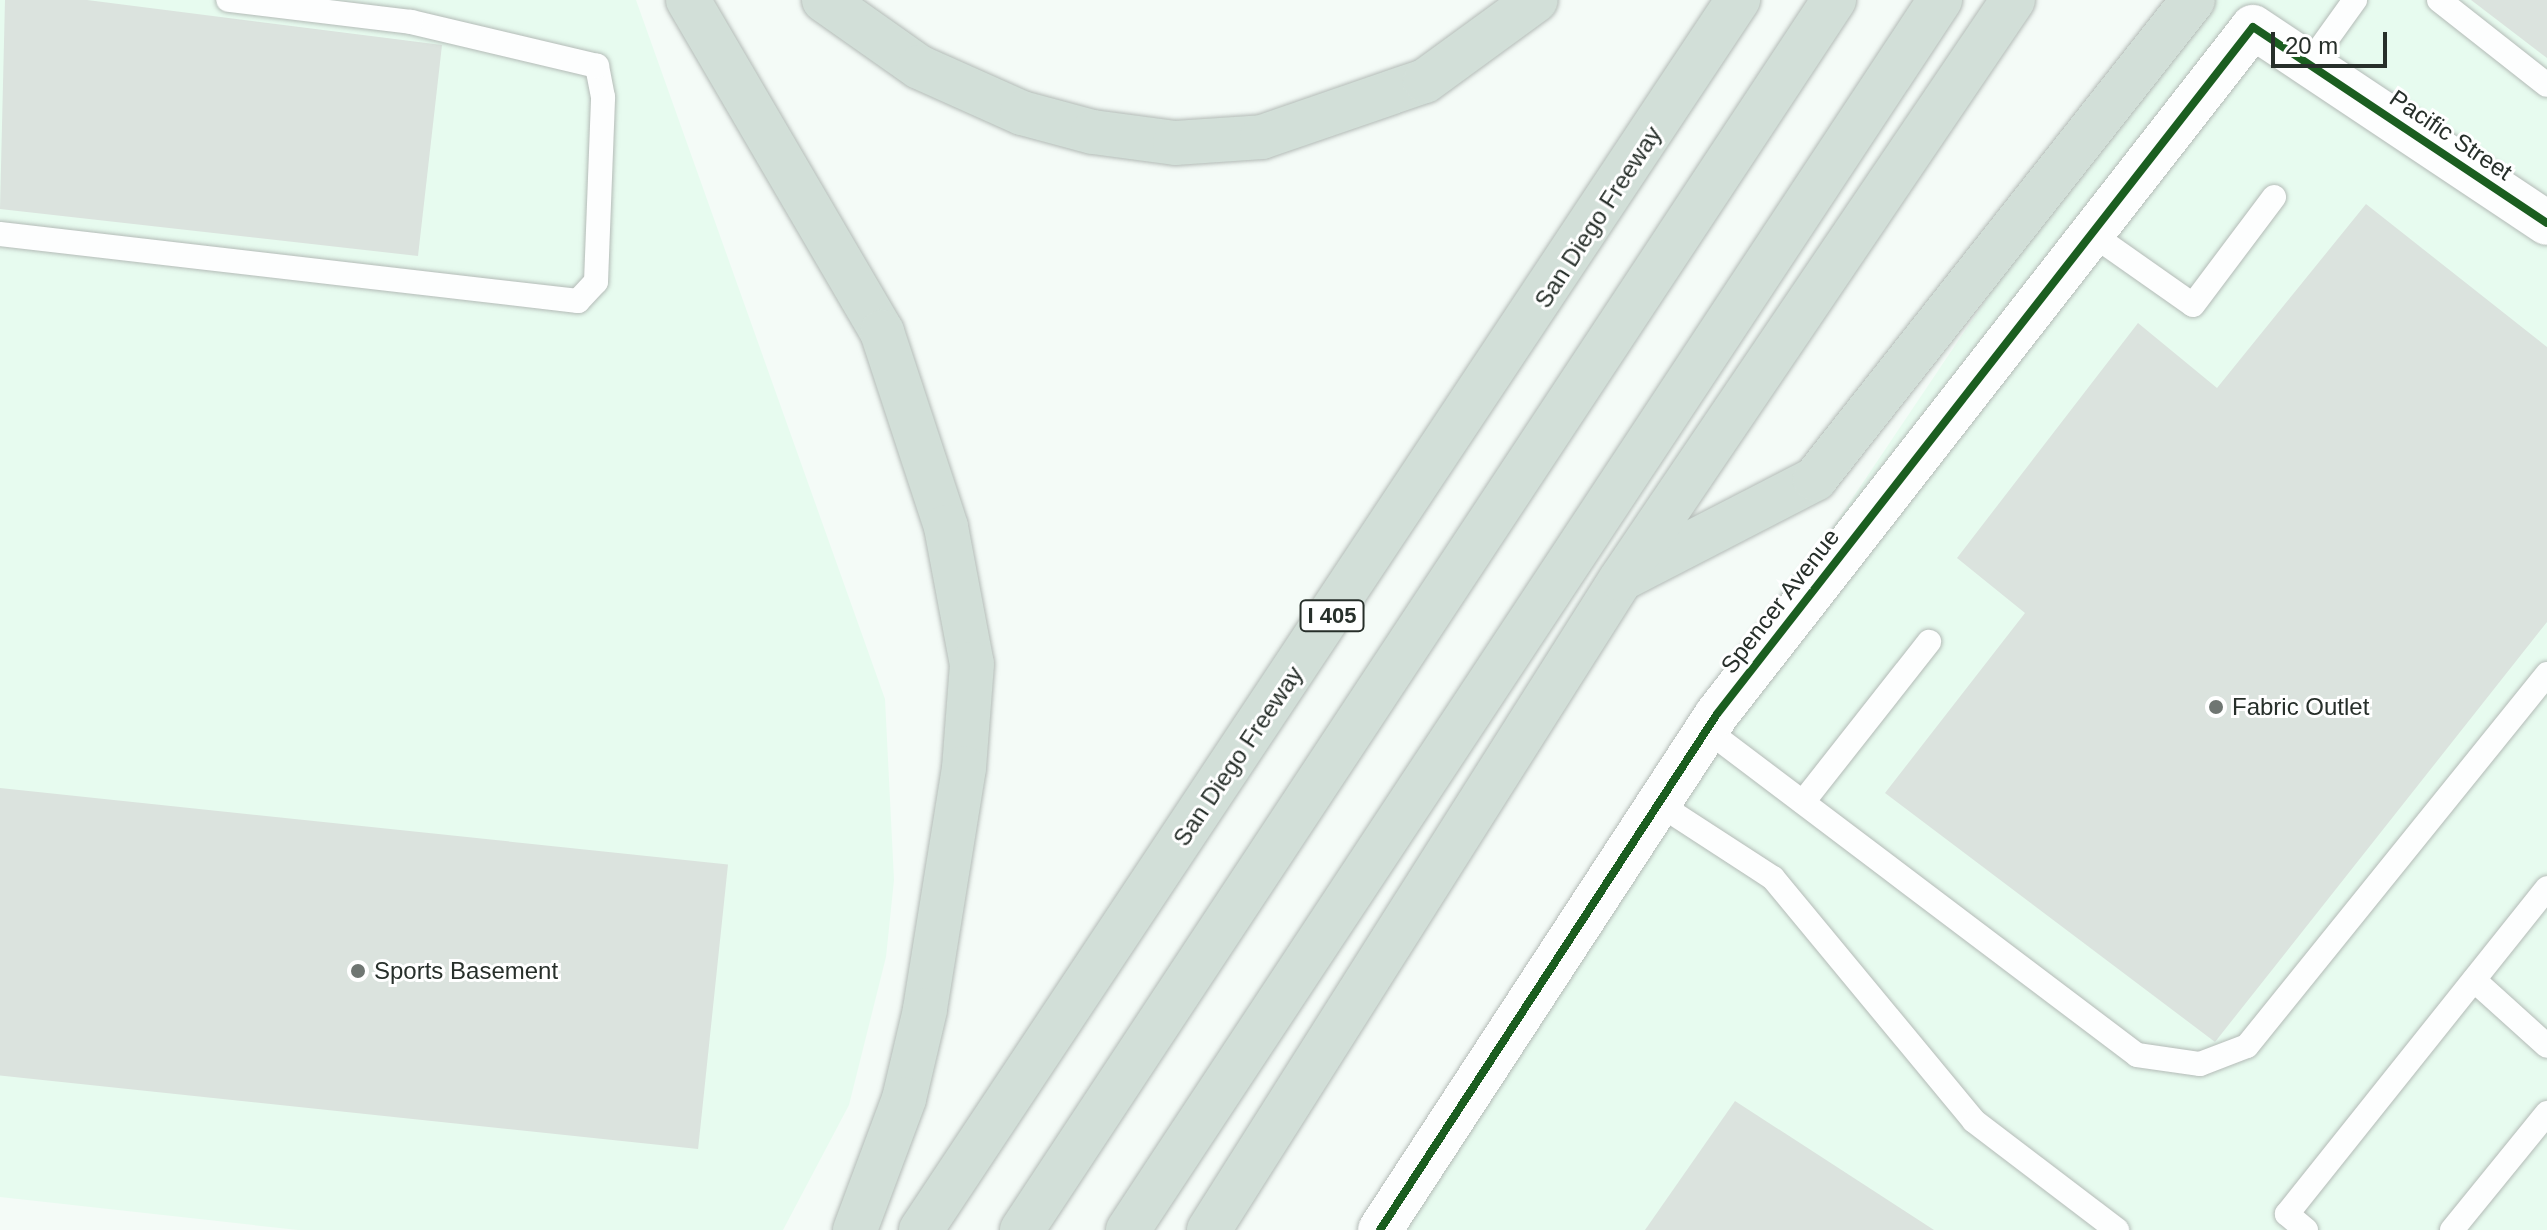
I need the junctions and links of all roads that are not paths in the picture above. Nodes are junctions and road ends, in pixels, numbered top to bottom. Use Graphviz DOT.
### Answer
graph roads {
  1 [pos="228,0"];
  2 [pos="688,0"];
  3 [pos="824,0"];
  4 [pos="1536,0"];
  5 [pos="1738,0"];
  6 [pos="1834,0"];
  7 [pos="1940,0"];
  8 [pos="2013,0"];
  9 [pos="2193,0"];
  10 [pos="2355,0"];
  11 [pos="2439,0"];
  12 [pos="2253,27"];
  13 [pos="2309,64"];
  14 [pos="2547,85"];
  15 [pos="2274,197"];
  16 [pos="2547,223"];
  17 [pos="0,234"];
  18 [pos="2092,234"];
  19 [pos="1621,579"];
  20 [pos="1929,642"];
  21 [pos="2547,674"];
  22 [pos="1707,730"];
  23 [pos="1803,802"];
  24 [pos="1659,804"];
  25 [pos="2547,888"];
  26 [pos="2474,980"];
  27 [pos="2547,1046"];
  28 [pos="2547,1113"];
  29 [pos="855,1230"];
  30 [pos="921,1230"];
  31 [pos="1022,1230"];
  32 [pos="1128,1230"];
  33 [pos="1209,1230"];
  34 [pos="1380,1230"];
  35 [pos="2117,1230"];
  36 [pos="2306,1230"];
  37 [pos="2452,1230"];
  1 -- 17 [label="lane"];
  2 -- 29 [label="highway"];
  3 -- 4 [label="highway"];
  5 -- 30 [label="highway, San Diego Freeway / I 405"];
  6 -- 31 [label="highway"];
  7 -- 32 [label="highway"];
  8 -- 19 [label="highway"];
  9 -- 19 [label="highway"];
  10 -- 13 [label="lane"];
  11 -- 14 [label="lane"];
  12 -- 13 [label="street, Pacific Street"];
  12 -- 18 [label="street, Spencer Avenue"];
  13 -- 16 [label="street, Pacific Street"];
  15 -- 18 [label="lane"];
  18 -- 22 [label="street, Spencer Avenue"];
  19 -- 33 [label="highway"];
  20 -- 23 [label="lane"];
  21 -- 23 [label="lane"];
  22 -- 23 [label="lane"];
  22 -- 24 [label="street, Spencer Avenue"];
  24 -- 34 [label="street, Spencer Avenue"];
  24 -- 35 [label="lane"];
  25 -- 26 [label="lane"];
  26 -- 27 [label="lane"];
  26 -- 36 [label="lane"];
  28 -- 37 [label="lane"];
}
